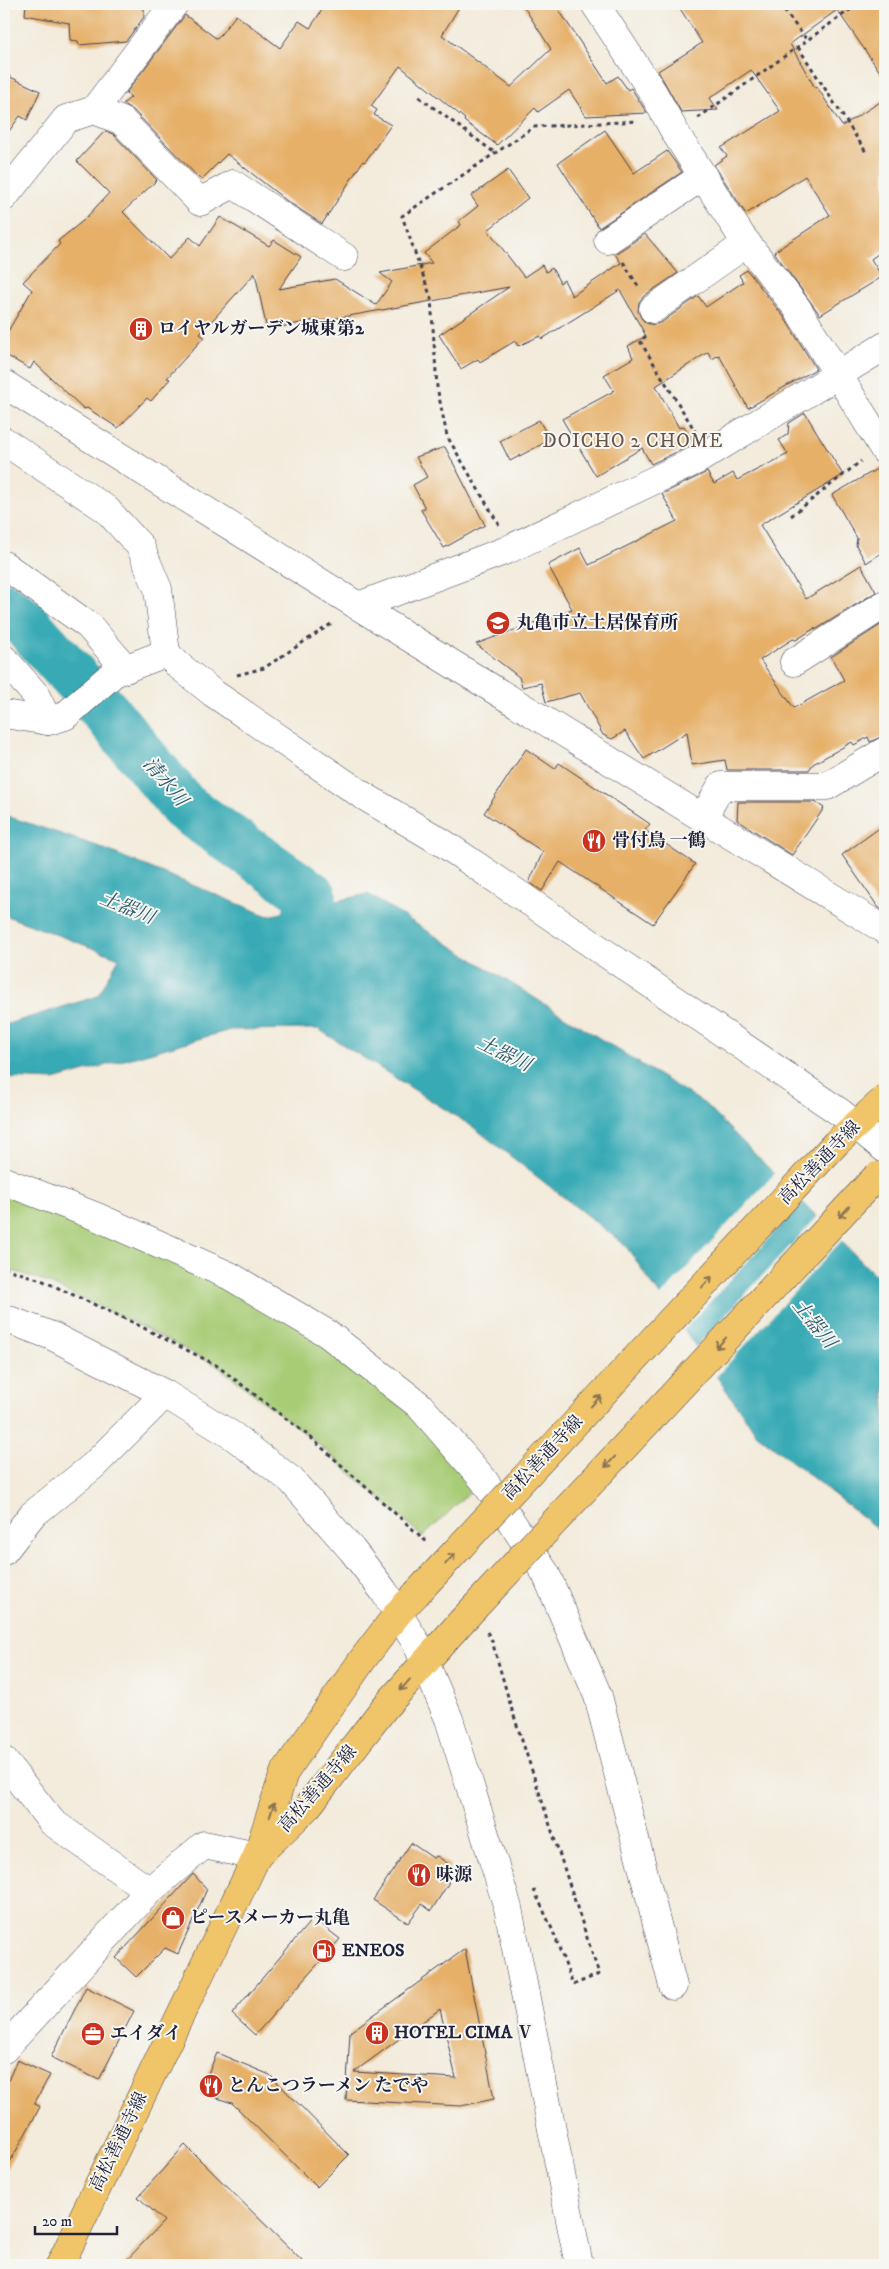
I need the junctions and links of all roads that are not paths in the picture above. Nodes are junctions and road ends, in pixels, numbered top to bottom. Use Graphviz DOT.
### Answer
graph roads {
  1 [pos="174,4"];
  2 [pos="595,4"];
  3 [pos="94,110"];
  4 [pos="703,176"];
  5 [pos="9,180"];
  6 [pos="608,240"];
  7 [pos="747,244"];
  8 [pos="344,257"];
  9 [pos="654,309"];
  10 [pos="885,346"];
  11 [pos="838,376"];
  12 [pos="4,384"];
  13 [pos="4,441"];
  14 [pos="884,449"];
  15 [pos="4,565"];
  16 [pos="885,604"];
  17 [pos="358,606"];
  18 [pos="166,653"];
  19 [pos="4,659"];
  20 [pos="794,662"];
  21 [pos="120,671"];
  22 [pos="4,714"];
  23 [pos="56,719"];
  24 [pos="885,751"];
  25 [pos="703,818"];
  26 [pos="880,920"];
  27 [pos="885,1100"];
  28 [pos="857,1124"];
  29 [pos="885,1149"];
  30 [pos="881,1173"];
  31 [pos="4,1181"];
  32 [pos="4,1318"];
  33 [pos="165,1394"];
  34 [pos="4,1552"];
  35 [pos="407,1604"];
  36 [pos="425,1660"];
  37 [pos="4,1761"];
  38 [pos="257,1856"];
  39 [pos="149,1891"];
  40 [pos="673,1986"];
  41 [pos="4,2050"];
  42 [pos="60,2265"];
  43 [pos="579,2265"];
  1 -- 3 [label="street"];
  2 -- 4 [label="street"];
  3 -- 5 [label="street"];
  3 -- 8 [label="street"];
  4 -- 6 [label="street"];
  4 -- 7 [label="street"];
  7 -- 9 [label="street"];
  7 -- 11 [label="street"];
  10 -- 11 [label="street"];
  11 -- 14 [label="street"];
  11 -- 17 [label="street"];
  12 -- 17 [label="street"];
  13 -- 18 [label="street"];
  15 -- 21 [label="street"];
  16 -- 20 [label="street"];
  17 -- 25 [label="street"];
  18 -- 21 [label="street"];
  18 -- 28 [label="street"];
  19 -- 23 [label="street"];
  21 -- 23 [label="street"];
  22 -- 23 [label="street"];
  24 -- 25 [label="street"];
  25 -- 26 [label="street"];
  27 -- 28 [label="main road, 高松善通寺線"];
  28 -- 29 [label="street"];
  35 -- 28 [label="main road, 高松善通寺線, one-way, bridge"];
  30 -- 36 [label="main road, 高松善通寺線, one-way, bridge"];
  31 -- 40 [label="street"];
  32 -- 33 [label="street"];
  33 -- 34 [label="street"];
  33 -- 35 [label="street"];
  35 -- 36 [label="street"];
  38 -- 35 [label="main road, 高松善通寺線, one-way"];
  36 -- 38 [label="main road, 高松善通寺線, one-way"];
  36 -- 43 [label="street"];
  37 -- 39 [label="street"];
  38 -- 39 [label="street"];
  38 -- 42 [label="main road, 高松善通寺線"];
  39 -- 41 [label="street"];
}
